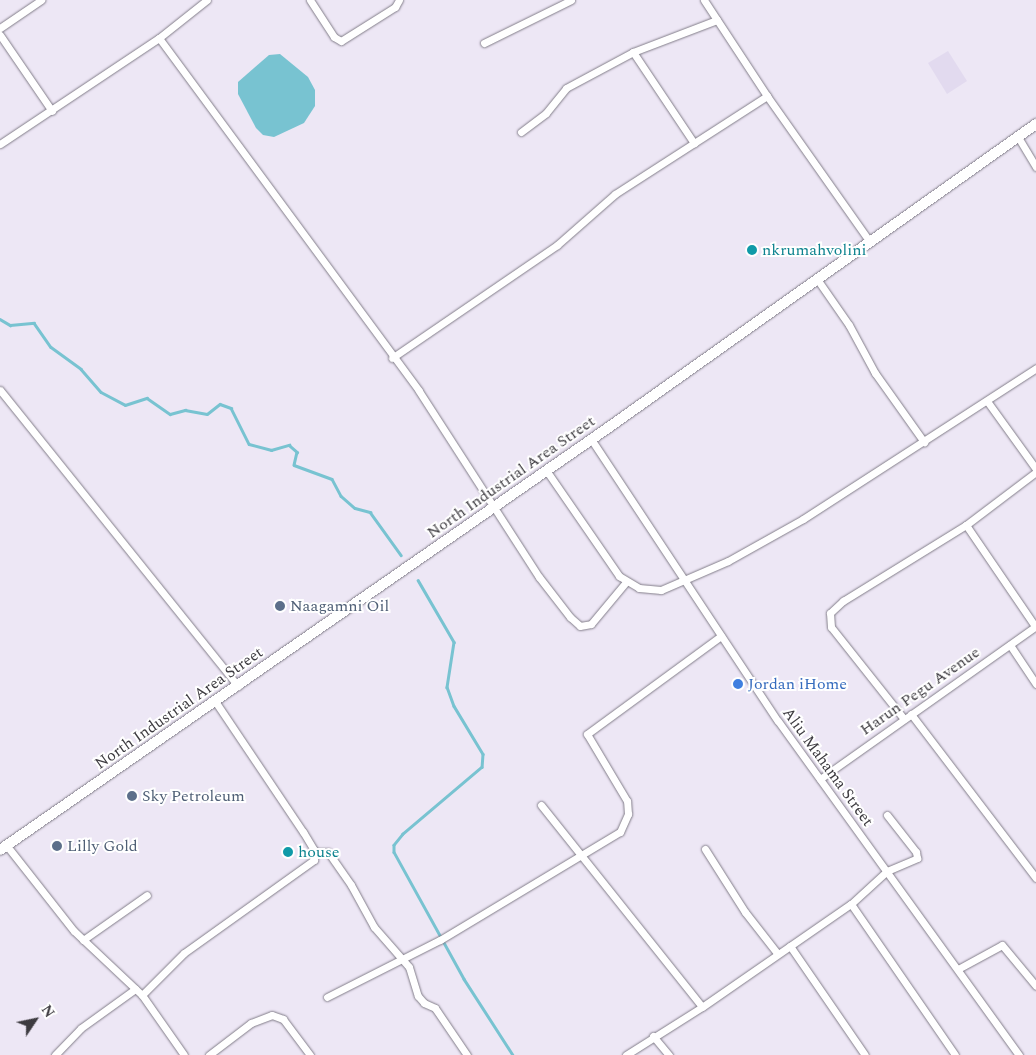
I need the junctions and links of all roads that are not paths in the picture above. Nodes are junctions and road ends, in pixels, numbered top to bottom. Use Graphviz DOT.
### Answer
graph roads {
  1 [pos="41,0"];
  2 [pos="207,0"];
  3 [pos="310,0"];
  4 [pos="399,0"];
  5 [pos="571,0"];
  6 [pos="704,0"];
  7 [pos="717,20"];
  8 [pos="0,28"];
  9 [pos="0,35"];
  10 [pos="159,38"];
  11 [pos="484,43"];
  12 [pos="634,52"];
  13 [pos="767,96"];
  14 [pos="52,111"];
  15 [pos="1036,124"];
  16 [pos="521,132"];
  17 [pos="1018,137"];
  18 [pos="694,143"];
  19 [pos="0,144"];
  20 [pos="1036,167"];
  21 [pos="870,242"];
  22 [pos="817,279"];
  23 [pos="392,358"];
  24 [pos="1036,368"];
  25 [pos="0,390"];
  26 [pos="987,401"];
  27 [pos="591,439"];
  28 [pos="924,442"];
  29 [pos="546,470"];
  30 [pos="1036,471"];
  31 [pos="493,507"];
  32 [pos="966,525"];
  33 [pos="684,581"];
  34 [pos="626,582"];
  35 [pos="1036,626"];
  36 [pos="721,636"];
  37 [pos="1010,645"];
  38 [pos="1036,684"];
  39 [pos="238,686"];
  40 [pos="215,701"];
  41 [pos="911,714"];
  42 [pos="904,719"];
  43 [pos="820,779"];
  44 [pos="541,805"];
  45 [pos="887,815"];
  46 [pos="3,848"];
  47 [pos="705,849"];
  48 [pos="314,852"];
  49 [pos="579,854"];
  50 [pos="887,871"];
  51 [pos="1036,878"];
  52 [pos="147,894"];
  53 [pos="851,904"];
  54 [pos="83,940"];
  55 [pos="790,946"];
  56 [pos="777,953"];
  57 [pos="404,958"];
  58 [pos="958,970"];
  59 [pos="1036,986"];
  60 [pos="135,989"];
  61 [pos="142,995"];
  62 [pos="327,997"];
  63 [pos="702,1007"];
  64 [pos="653,1036"];
  65 [pos="55,1055"];
  66 [pos="184,1055"];
  67 [pos="209,1055"];
  68 [pos="310,1055"];
  69 [pos="467,1055"];
  70 [pos="626,1055"];
  71 [pos="669,1055"];
  72 [pos="865,1055"];
  73 [pos="955,1055"];
  74 [pos="1018,1055"];
  1 -- 8 [label="street"];
  2 -- 10 [label="street"];
  3 -- 4 [label="street"];
  5 -- 11 [label="street"];
  6 -- 7 [label="street"];
  7 -- 12 [label="street"];
  7 -- 13 [label="street"];
  9 -- 14 [label="street"];
  10 -- 14 [label="street"];
  10 -- 23 [label="street"];
  12 -- 16 [label="street"];
  12 -- 18 [label="street"];
  13 -- 18 [label="street"];
  13 -- 21 [label="street"];
  14 -- 19 [label="street"];
  15 -- 17 [label="main road, North Industrial Area Street"];
  17 -- 20 [label="street"];
  17 -- 21 [label="main road, North Industrial Area Street"];
  18 -- 23 [label="street"];
  21 -- 22 [label="main road, North Industrial Area Street"];
  22 -- 27 [label="main road, North Industrial Area Street"];
  22 -- 28 [label="street"];
  23 -- 31 [label="street"];
  24 -- 26 [label="street"];
  25 -- 39 [label="street"];
  26 -- 28 [label="street"];
  26 -- 30 [label="street"];
  27 -- 29 [label="main road, North Industrial Area Street"];
  27 -- 33 [label="street, Aliu Mahama Street"];
  28 -- 33 [label="street"];
  29 -- 31 [label="main road, North Industrial Area Street"];
  29 -- 34 [label="street"];
  30 -- 32 [label="street"];
  31 -- 34 [label="street"];
  31 -- 39 [label="main road, North Industrial Area Street"];
  32 -- 35 [label="street"];
  32 -- 42 [label="street"];
  33 -- 34 [label="street"];
  33 -- 36 [label="street, Aliu Mahama Street"];
  35 -- 37 [label="street, Harun Pegu Avenue"];
  36 -- 43 [label="street, Aliu Mahama Street"];
  36 -- 49 [label="street"];
  37 -- 38 [label="street"];
  37 -- 41 [label="street, Harun Pegu Avenue"];
  39 -- 40 [label="main road, North Industrial Area Street"];
  40 -- 46 [label="main road, North Industrial Area Street"];
  40 -- 48 [label="street"];
  41 -- 42 [label="street, Harun Pegu Avenue"];
  41 -- 51 [label="street"];
  42 -- 43 [label="street, Harun Pegu Avenue"];
  43 -- 50 [label="street, Aliu Mahama Street"];
  44 -- 49 [label="street"];
  45 -- 50 [label="street"];
  46 -- 54 [label="street"];
  47 -- 56 [label="street"];
  48 -- 57 [label="street"];
  48 -- 61 [label="street"];
  49 -- 57 [label="street"];
  49 -- 63 [label="street"];
  50 -- 53 [label="street"];
  50 -- 58 [label="street, Aliu Mahama Street"];
  52 -- 54 [label="street"];
  53 -- 55 [label="street"];
  53 -- 73 [label="street"];
  54 -- 60 [label="street"];
  55 -- 56 [label="street"];
  55 -- 72 [label="street"];
  56 -- 63 [label="street"];
  57 -- 62 [label="street"];
  57 -- 69 [label="street"];
  58 -- 59 [label="street"];
  58 -- 74 [label="street, Aliu Mahama Street"];
  60 -- 61 [label="street"];
  60 -- 65 [label="street"];
  61 -- 66 [label="street"];
  63 -- 64 [label="street"];
  64 -- 70 [label="street"];
  64 -- 71 [label="street"];
  67 -- 68 [label="street"];
}
